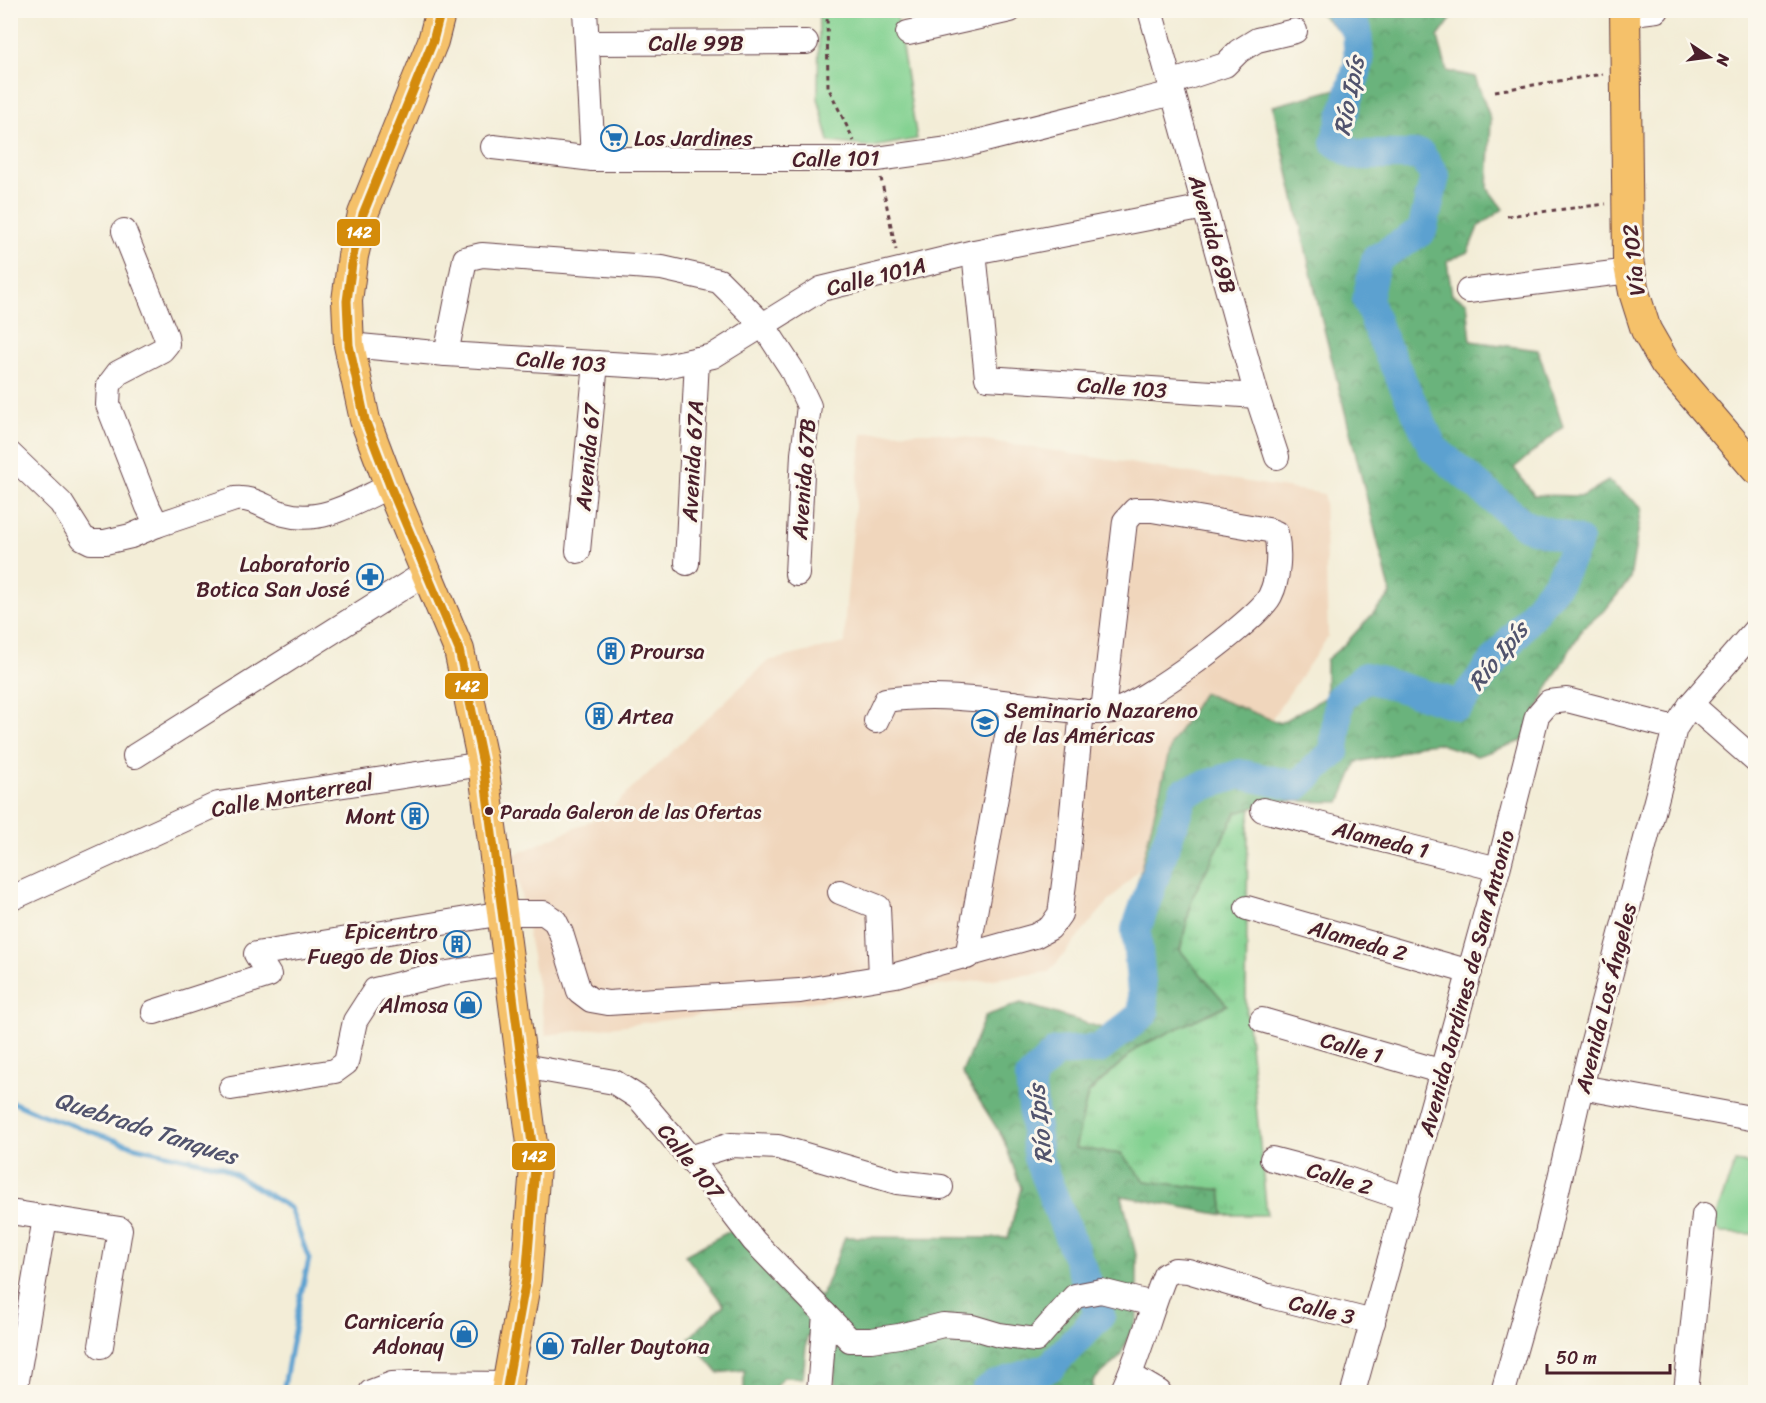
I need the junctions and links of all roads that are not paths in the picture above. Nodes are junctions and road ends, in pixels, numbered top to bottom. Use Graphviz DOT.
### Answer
graph roads {
  1 [pos="441,10"];
  2 [pos="585,10"];
  3 [pos="1010,10"];
  4 [pos="1150,10"];
  5 [pos="1657,10"];
  6 [pos="1625,12"];
  7 [pos="1295,31"];
  8 [pos="908,33"];
  9 [pos="806,42"];
  10 [pos="587,43"];
  11 [pos="1172,88"];
  12 [pos="493,147"];
  13 [pos="593,159"];
  14 [pos="1205,207"];
  15 [pos="124,231"];
  16 [pos="974,252"];
  17 [pos="1630,271"];
  18 [pos="1468,291"];
  19 [pos="763,325"];
  20 [pos="349,345"];
  21 [pos="446,354"];
  22 [pos="697,359"];
  23 [pos="596,363"];
  24 [pos="1257,396"];
  25 [pos="10,454"];
  26 [pos="1277,458"];
  27 [pos="1755,469"];
  28 [pos="390,486"];
  29 [pos="157,525"];
  30 [pos="578,551"];
  31 [pos="687,563"];
  32 [pos="427,572"];
  33 [pos="797,573"];
  34 [pos="1755,629"];
  35 [pos="1013,703"];
  36 [pos="1691,704"];
  37 [pos="1092,711"];
  38 [pos="876,721"];
  39 [pos="1675,728"];
  40 [pos="135,756"];
  41 [pos="1755,761"];
  42 [pos="483,764"];
  43 [pos="1263,810"];
  44 [pos="1498,869"];
  45 [pos="840,892"];
  46 [pos="10,899"];
  47 [pos="1247,908"];
  48 [pos="503,913"];
  49 [pos="967,957"];
  50 [pos="510,963"];
  51 [pos="1470,972"];
  52 [pos="882,977"];
  53 [pos="154,1012"];
  54 [pos="1262,1020"];
  55 [pos="523,1066"];
  56 [pos="1443,1072"];
  57 [pos="1581,1087"];
  58 [pos="231,1088"];
  59 [pos="1755,1119"];
  60 [pos="690,1158"];
  61 [pos="1272,1159"];
  62 [pos="941,1187"];
  63 [pos="1407,1199"];
  64 [pos="10,1212"];
  65 [pos="1704,1215"];
  66 [pos="45,1218"];
  67 [pos="1152,1304"];
  68 [pos="825,1314"];
  69 [pos="1373,1322"];
  70 [pos="101,1346"];
  71 [pos="1126,1384"];
  72 [pos="507,1388"];
  73 [pos="15,1392"];
  74 [pos="371,1392"];
  75 [pos="819,1392"];
  76 [pos="1159,1392"];
  77 [pos="1353,1392"];
  78 [pos="1503,1392"];
  79 [pos="1686,1392"];
  1 -- 20 [label="main road"];
  2 -- 10 [label="street"];
  3 -- 8 [label="street"];
  4 -- 11 [label="street, Avenida 69B"];
  5 -- 6 [label="street"];
  6 -- 17 [label="main road, Vía 102"];
  7 -- 11 [label="street, Calle 101"];
  9 -- 10 [label="street, Calle 99B"];
  10 -- 13 [label="street"];
  11 -- 13 [label="street, Calle 101"];
  11 -- 14 [label="street, Avenida 69B"];
  12 -- 13 [label="street, Calle 101"];
  14 -- 16 [label="street, Calle 101A"];
  14 -- 24 [label="street, Avenida 69B"];
  15 -- 29 [label="street"];
  16 -- 19 [label="street, Calle 101A"];
  16 -- 24 [label="street, Calle 103"];
  17 -- 18 [label="street"];
  17 -- 27 [label="main road, Vía 102"];
  19 -- 21 [label="street"];
  19 -- 22 [label="street, Calle 103"];
  19 -- 33 [label="street, Avenida 67B"];
  20 -- 21 [label="street, Calle 103"];
  20 -- 28 [label="main road"];
  21 -- 23 [label="street, Calle 103"];
  22 -- 23 [label="street, Calle 103"];
  22 -- 31 [label="street, Avenida 67A"];
  23 -- 30 [label="street, Avenida 67"];
  24 -- 26 [label="street, Avenida 69B"];
  25 -- 29 [label="street"];
  28 -- 29 [label="street"];
  28 -- 32 [label="main road"];
  32 -- 40 [label="street"];
  32 -- 42 [label="main road"];
  34 -- 36 [label="street, Avenida Los Ángeles"];
  35 -- 37 [label="street"];
  35 -- 38 [label="street"];
  35 -- 49 [label="street"];
  36 -- 39 [label="street, Avenida Los Ángeles"];
  36 -- 41 [label="street"];
  37 -- 37 [label="street"];
  37 -- 49 [label="street"];
  39 -- 44 [label="street, Avenida Jardines de San Antonio"];
  39 -- 57 [label="street, Avenida Los Ángeles"];
  42 -- 46 [label="street, Calle Monterreal"];
  42 -- 48 [label="main road"];
  43 -- 44 [label="street, Alameda 1"];
  44 -- 51 [label="street, Avenida Jardines de San Antonio"];
  45 -- 52 [label="street"];
  47 -- 51 [label="street, Alameda 2"];
  48 -- 50 [label="main road"];
  48 -- 52 [label="street"];
  48 -- 53 [label="street"];
  49 -- 52 [label="street"];
  50 -- 55 [label="main road"];
  50 -- 58 [label="street"];
  51 -- 56 [label="street, Avenida Jardines de San Antonio"];
  54 -- 56 [label="street, Calle 1"];
  55 -- 60 [label="street, Calle 107"];
  55 -- 72 [label="main road"];
  56 -- 63 [label="street, Avenida Jardines de San Antonio"];
  57 -- 59 [label="street"];
  57 -- 78 [label="street, Avenida Los Ángeles"];
  60 -- 62 [label="street"];
  60 -- 68 [label="street, Calle 107"];
  61 -- 63 [label="street, Calle 2"];
  63 -- 69 [label="street, Avenida Jardines de San Antonio"];
  64 -- 66 [label="street"];
  65 -- 79 [label="street"];
  66 -- 70 [label="street"];
  66 -- 73 [label="street"];
  67 -- 68 [label="street, Calle 107"];
  67 -- 69 [label="street, Calle 3"];
  67 -- 71 [label="street, Calle 3"];
  68 -- 75 [label="street"];
  69 -- 77 [label="street, Avenida Jardines de San Antonio"];
  71 -- 76 [label="street"];
  72 -- 74 [label="street"];
}
